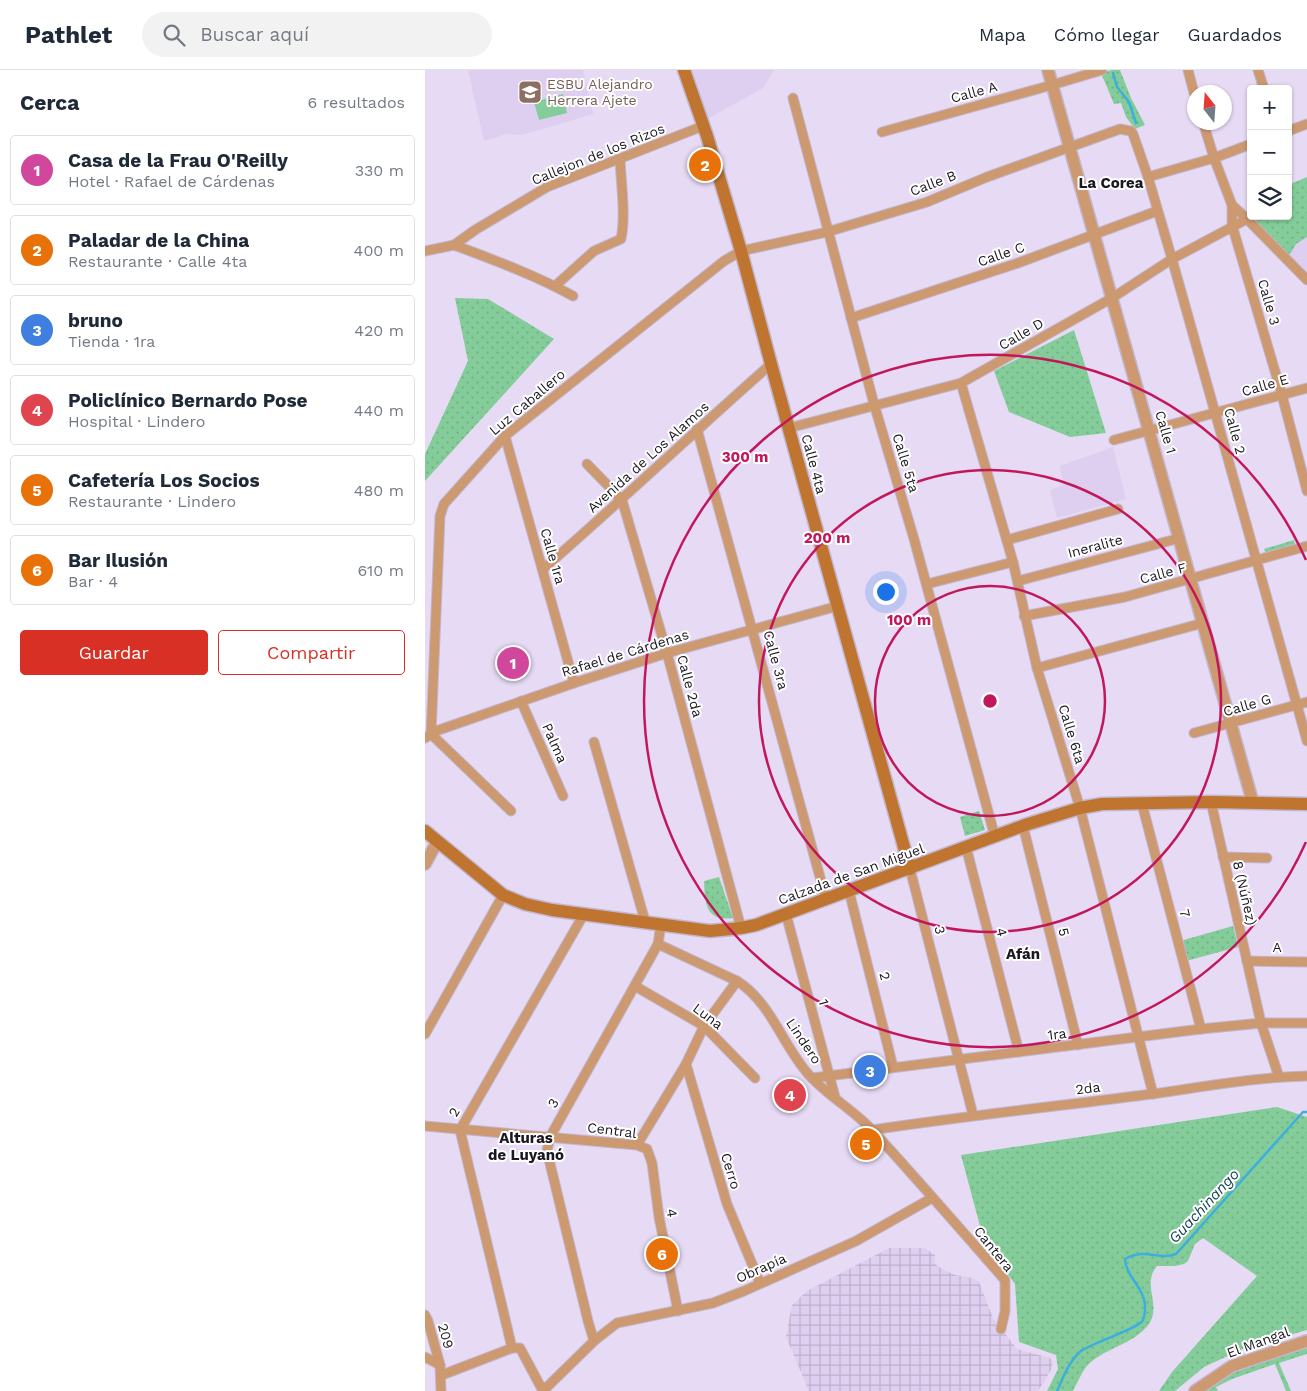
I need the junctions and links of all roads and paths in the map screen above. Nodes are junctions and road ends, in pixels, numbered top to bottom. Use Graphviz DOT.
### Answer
graph roads {
  1 [pos="684,70"];
  2 [pos="1048,70"];
  3 [pos="1101,70"];
  4 [pos="1188,70"];
  5 [pos="1258,70"];
  6 [pos="1052,85"];
  7 [pos="1193,85"];
  8 [pos="1263,85"];
  9 [pos="793,98"];
  10 [pos="1307,124"];
  11 [pos="703,126"];
  12 [pos="1205,130"];
  13 [pos="1291,130"];
  14 [pos="1131,131"];
  15 [pos="882,132"];
  16 [pos="1247,146"];
  17 [pos="1069,148"];
  18 [pos="1214,158"];
  19 [pos="620,159"];
  20 [pos="1149,177"];
  21 [pos="1232,205"];
  22 [pos="1157,210"];
  23 [pos="1247,218"];
  24 [pos="1249,220"];
  25 [pos="1232,225"];
  26 [pos="827,232"];
  27 [pos="1094,234"];
  28 [pos="454,245"];
  29 [pos="425,250"];
  30 [pos="741,251"];
  31 [pos="1172,259"];
  32 [pos="1307,280"];
  33 [pos="555,286"];
  34 [pos="573,296"];
  35 [pos="1112,298"];
  36 [pos="851,318"];
  37 [pos="771,364"];
  38 [pos="961,383"];
  39 [pos="1307,388"];
  40 [pos="1281,394"];
  41 [pos="874,404"];
  42 [pos="1216,413"];
  43 [pos="789,428"];
  44 [pos="697,429"];
  45 [pos="1150,431"];
  46 [pos="505,436"];
  47 [pos="1114,440"];
  48 [pos="587,464"];
  49 [pos="1307,490"];
  50 [pos="622,500"];
  51 [pos="1118,509"];
  52 [pos="1180,538"];
  53 [pos="1007,540"];
  54 [pos="1307,546"];
  55 [pos="1256,561"];
  56 [pos="1013,562"];
  57 [pos="543,569"];
  58 [pos="1191,580"];
  59 [pos="1018,581"];
  60 [pos="927,584"];
  61 [pos="838,606"];
  62 [pos="1024,616"];
  63 [pos="1203,623"];
  64 [pos="754,630"];
  65 [pos="667,653"];
  66 [pos="1037,668"];
  67 [pos="574,683"];
  68 [pos="521,701"];
  69 [pos="1307,702"];
  70 [pos="1297,705"];
  71 [pos="1231,724"];
  72 [pos="1194,733"];
  73 [pos="428,736"];
  74 [pos="594,742"];
  75 [pos="1307,742"];
  76 [pos="563,796"];
  77 [pos="1211,802"];
  78 [pos="1253,803"];
  79 [pos="1142,804"];
  80 [pos="1307,804"];
  81 [pos="1080,808"];
  82 [pos="511,811"];
  83 [pos="1023,826"];
  84 [pos="425,831"];
  85 [pos="995,837"];
  86 [pos="437,842"];
  87 [pos="966,847"];
  88 [pos="1223,858"];
  89 [pos="1267,858"];
  90 [pos="425,864"];
  91 [pos="910,869"];
  92 [pos="849,891"];
  93 [pos="503,895"];
  94 [pos="826,900"];
  95 [pos="584,914"];
  96 [pos="786,914"];
  97 [pos="645,921"];
  98 [pos="661,924"];
  99 [pos="741,928"];
  100 [pos="658,944"];
  101 [pos="1247,962"];
  102 [pos="1307,962"];
  103 [pos="737,981"];
  104 [pos="635,986"];
  105 [pos="1261,1023"];
  106 [pos="1307,1023"];
  107 [pos="704,1026"];
  108 [pos="1201,1029"];
  109 [pos="425,1034"];
  110 [pos="1140,1037"];
  111 [pos="1078,1045"];
  112 [pos="1019,1052"];
  113 [pos="959,1060"];
  114 [pos="686,1064"];
  115 [pos="893,1067"];
  116 [pos="830,1075"];
  117 [pos="1279,1076"];
  118 [pos="1307,1076"];
  119 [pos="755,1078"];
  120 [pos="811,1078"];
  121 [pos="1153,1094"];
  122 [pos="835,1097"];
  123 [pos="973,1115"];
  124 [pos="425,1126"];
  125 [pos="460,1130"];
  126 [pos="872,1130"];
  127 [pos="549,1137"];
  128 [pos="637,1145"];
  129 [pos="647,1149"];
  130 [pos="932,1198"];
  131 [pos="760,1284"];
  132 [pos="678,1310"];
  133 [pos="425,1315"];
  134 [pos="1001,1329"];
  135 [pos="594,1341"];
  136 [pos="1307,1341"];
  137 [pos="516,1348"];
  138 [pos="425,1357"];
  139 [pos="440,1365"];
  140 [pos="442,1375"];
  141 [pos="441,1391"];
  142 [pos="543,1391"];
  143 [pos="1195,1391"];
  1 -- 11 [label="main road, Calle 4ta"];
  2 -- 6 [label="street, Calle 1"];
  3 -- 6 [label="street, Calle A"];
  4 -- 7 [label="street"];
  5 -- 8 [label="street"];
  6 -- 15 [label="street, Calle A"];
  6 -- 17 [label="street, Calle 1"];
  9 -- 26 [label="street, Calle 5ta"];
  10 -- 13 [label="street"];
  11 -- 19 [label="street, Callejon de los Rizos"];
  11 -- 30 [label="main road, Calle 4ta"];
  12 -- 18 [label="street, Calle 3"];
  14 -- 17 [label="street, Calle B"];
  14 -- 20 [label="street, Calle 2"];
  16 -- 18 [label="street"];
  17 -- 26 [label="street, Calle B"];
  17 -- 27 [label="street, Calle 1"];
  18 -- 20 [label="street"];
  18 -- 21 [label="street, Calle 3"];
  19 -- 28 [label="street, Callejon de los Rizos"];
  19 -- 33 [label="street"];
  20 -- 22 [label="street, Calle 2"];
  21 -- 23 [label="street"];
  21 -- 25 [label="street, Calle 3"];
  22 -- 27 [label="street, Calle C"];
  22 -- 31 [label="street, Calle 2"];
  23 -- 25 [label="street, Calle D"];
  24 -- 32 [label="street"];
  25 -- 31 [label="street, Calle D"];
  25 -- 40 [label="street, Calle 3"];
  26 -- 30 [label="street, Calle B"];
  26 -- 36 [label="street, Calle 5ta"];
  27 -- 35 [label="street, Calle 1"];
  27 -- 36 [label="street, Calle C"];
  28 -- 29 [label="street, Callejon de los Rizos"];
  28 -- 33 [label="street"];
  30 -- 37 [label="main road, Calle 4ta"];
  30 -- 46 [label="street, Luz Caballero"];
  31 -- 35 [label="street, Calle D"];
  31 -- 42 [label="street, Calle 2"];
  33 -- 34 [label="street"];
  35 -- 38 [label="street, Calle D"];
  35 -- 45 [label="street, Calle 1"];
  36 -- 41 [label="street, Calle 5ta"];
  37 -- 43 [label="main road, Calle 4ta"];
  37 -- 44 [label="street, Avenida de Los Alamos"];
  38 -- 41 [label="street, Calle D"];
  38 -- 53 [label="street, Calle 6ta"];
  39 -- 40 [label="street, Calle E"];
  40 -- 42 [label="street, Calle E"];
  40 -- 49 [label="street, Calle 3"];
  41 -- 43 [label="street, Calle D"];
  41 -- 60 [label="street, Calle 5ta"];
  42 -- 45 [label="street, Calle E"];
  42 -- 55 [label="street, Calle 2"];
  43 -- 61 [label="main road, Calle 4ta"];
  44 -- 50 [label="street, Avenida de Los Alamos"];
  44 -- 64 [label="street, Calle 3ra"];
  45 -- 47 [label="street, Calle E"];
  45 -- 52 [label="street, Calle 1"];
  46 -- 57 [label="street, Calle 1ra"];
  46 -- 73 [label="street, Luz Caballero"];
  48 -- 50 [label="street, Calle 2da"];
  50 -- 57 [label="street, Avenida de Los Alamos"];
  50 -- 65 [label="street, Calle 2da"];
  51 -- 53 [label="street"];
  52 -- 58 [label="street, Calle 1"];
  52 -- 59 [label="street, Ineralite"];
  53 -- 56 [label="street, Calle 6ta"];
  54 -- 55 [label="street, Calle F"];
  55 -- 58 [label="street, Calle F"];
  55 -- 70 [label="street, Calle 2"];
  56 -- 59 [label="street, Calle 6ta"];
  56 -- 60 [label="street"];
  57 -- 67 [label="street, Calle 1ra"];
  58 -- 62 [label="street, Calle F"];
  58 -- 63 [label="street, Calle 1"];
  59 -- 62 [label="street, Calle 6ta"];
  60 -- 85 [label="street, Calle 5ta"];
  61 -- 64 [label="street, Rafael de Cárdenas"];
  61 -- 91 [label="main road, Calle 4ta"];
  62 -- 66 [label="street, Calle 6ta"];
  63 -- 66 [label="street"];
  63 -- 71 [label="street, Calle 1"];
  64 -- 65 [label="street, Rafael de Cárdenas"];
  64 -- 94 [label="street, Calle 3ra"];
  65 -- 67 [label="street, Rafael de Cárdenas"];
  65 -- 99 [label="street, Calle 2da"];
  66 -- 81 [label="street, Calle 6ta"];
  67 -- 68 [label="street, Rafael de Cárdenas"];
  68 -- 73 [label="street, Rafael de Cárdenas"];
  68 -- 76 [label="street, Palma"];
  69 -- 70 [label="street, Calle G"];
  70 -- 71 [label="street, Calle G"];
  70 -- 75 [label="street, Calle 2"];
  71 -- 72 [label="street, Calle G"];
  71 -- 78 [label="street, Calle 1"];
  73 -- 82 [label="street"];
  74 -- 97 [label="street"];
  77 -- 78 [label="main road, Calzada de San Miguel"];
  77 -- 79 [label="main road, Calzada de San Miguel"];
  77 -- 88 [label="street, 8 (Núñez)"];
  78 -- 80 [label="main road, Calzada de San Miguel"];
  79 -- 81 [label="main road, Calzada de San Miguel"];
  79 -- 108 [label="street, 7"];
  81 -- 83 [label="main road, Calzada de San Miguel"];
  81 -- 110 [label="street, Calle 6ta"];
  83 -- 85 [label="main road, Calzada de San Miguel"];
  83 -- 111 [label="street, 5"];
  84 -- 86 [label="main road, Calzada de San Miguel"];
  85 -- 87 [label="main road, Calzada de San Miguel"];
  86 -- 90 [label="street"];
  86 -- 93 [label="main road, Calzada de San Miguel"];
  87 -- 91 [label="main road, Calzada de San Miguel"];
  87 -- 112 [label="street, 4"];
  88 -- 89 [label="street"];
  88 -- 101 [label="street, 8 (Núñez)"];
  91 -- 92 [label="main road, Calzada de San Miguel"];
  91 -- 113 [label="street, 3"];
  92 -- 94 [label="main road, Calzada de San Miguel"];
  92 -- 115 [label="street, 2"];
  93 -- 95 [label="main road, Calzada de San Miguel"];
  93 -- 109 [label="street"];
  94 -- 96 [label="main road, Calzada de San Miguel"];
  95 -- 97 [label="main road, Calzada de San Miguel"];
  95 -- 125 [label="street, 2"];
  96 -- 99 [label="main road, Calzada de San Miguel"];
  96 -- 116 [label="street, 1"];
  97 -- 98 [label="main road, Calzada de San Miguel"];
  98 -- 99 [label="main road, Calzada de San Miguel"];
  98 -- 100 [label="street, 3"];
  100 -- 103 [label="street, Lindero"];
  100 -- 104 [label="street, 3"];
  101 -- 102 [label="street, A"];
  101 -- 105 [label="street, 8 (Núñez)"];
  103 -- 107 [label="street"];
  103 -- 120 [label="street, Lindero"];
  104 -- 107 [label="street, Luna"];
  104 -- 127 [label="street, 3"];
  105 -- 106 [label="street, 1ra"];
  105 -- 108 [label="street, 1ra"];
  105 -- 117 [label="street, 8 (Núñez)"];
  107 -- 114 [label="street"];
  107 -- 119 [label="street, Luna"];
  108 -- 110 [label="street, 1ra"];
  110 -- 111 [label="street, 1ra"];
  110 -- 121 [label="street, Calle 6ta"];
  111 -- 112 [label="street, 1ra"];
  112 -- 113 [label="street, 1ra"];
  113 -- 115 [label="street, 1ra"];
  113 -- 123 [label="street, 3"];
  114 -- 128 [label="street"];
  114 -- 131 [label="street, Cerro"];
  115 -- 116 [label="street, 1ra"];
  116 -- 120 [label="street, 1ra"];
  116 -- 122 [label="street, 1"];
  117 -- 118 [label="street, 2da"];
  117 -- 121 [label="street, 2da"];
  120 -- 122 [label="street, Lindero"];
  121 -- 123 [label="street, 2da"];
  122 -- 126 [label="street, Lindero"];
  123 -- 126 [label="street, 2da"];
  124 -- 125 [label="street, Central"];
  125 -- 127 [label="street, Central"];
  125 -- 137 [label="street, 2"];
  126 -- 130 [label="street, Lindero"];
  127 -- 128 [label="street, Central"];
  127 -- 135 [label="street"];
  128 -- 129 [label="street, Central"];
  129 -- 132 [label="street, 4"];
  130 -- 131 [label="street, Obrapía"];
  130 -- 134 [label="street, Cantera"];
  131 -- 132 [label="street, Obrapía"];
  132 -- 135 [label="street, Obrapía"];
  133 -- 139 [label="street, 209"];
  135 -- 142 [label="street, Obrapía"];
  136 -- 143 [label="street, El Mangal"];
  137 -- 140 [label="street"];
  137 -- 142 [label="street, 2"];
  138 -- 139 [label="street"];
  139 -- 140 [label="street, 209"];
  140 -- 141 [label="street, 209"];
}
